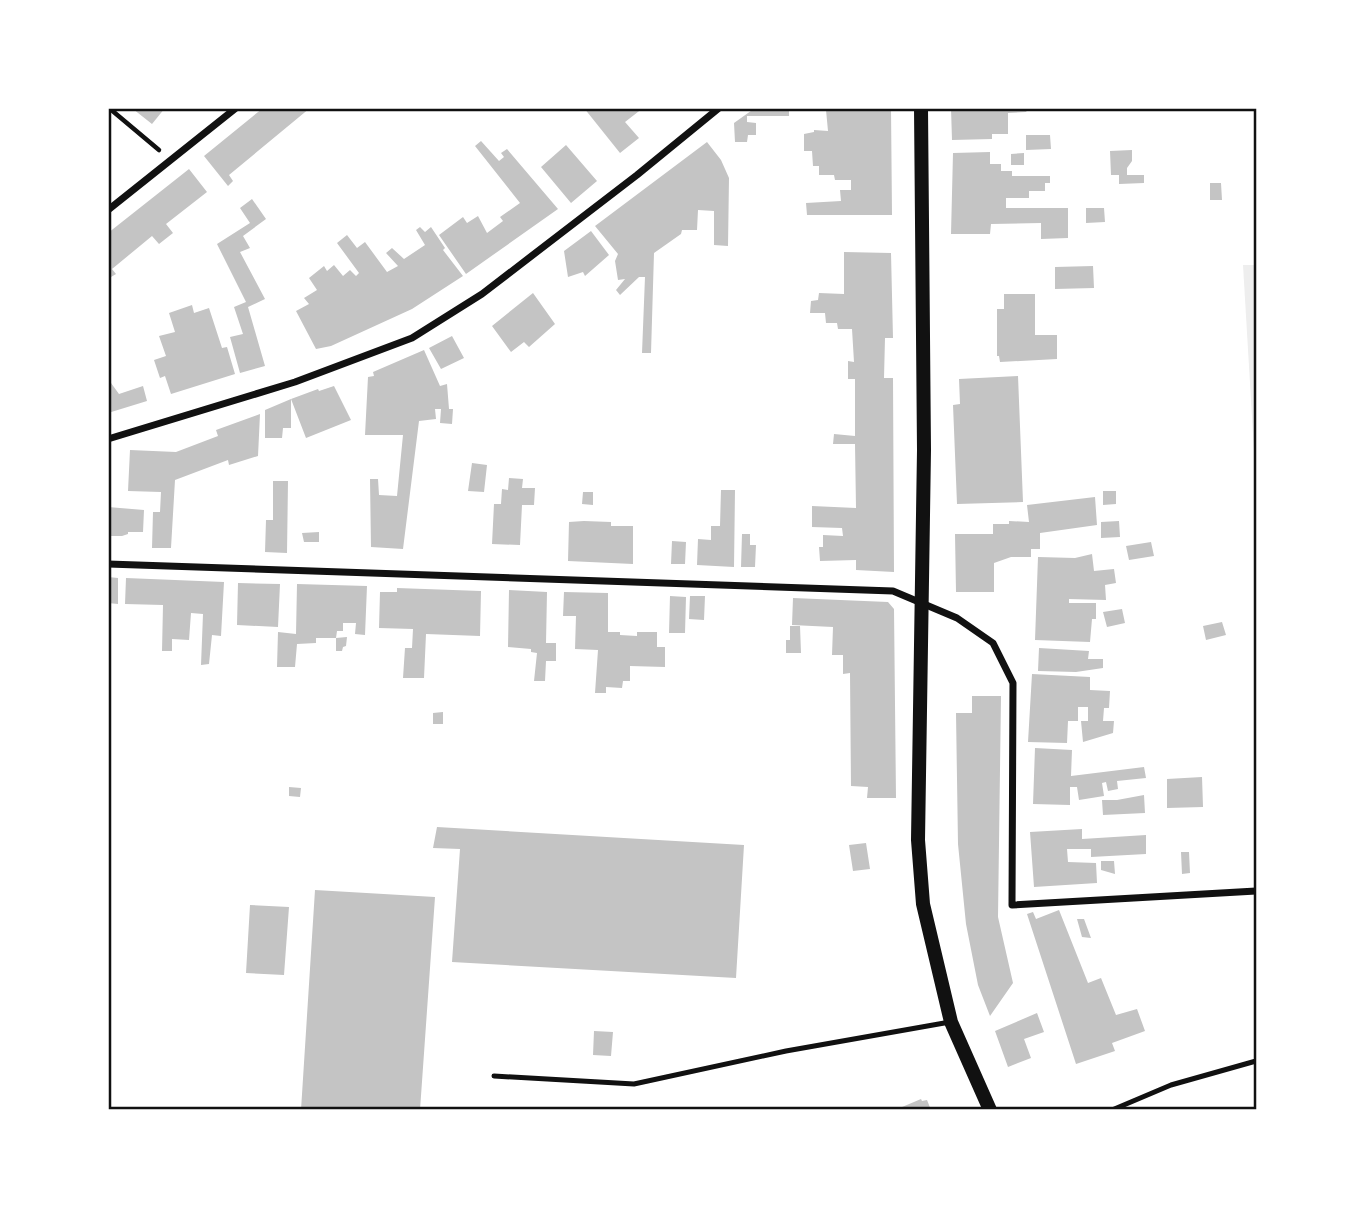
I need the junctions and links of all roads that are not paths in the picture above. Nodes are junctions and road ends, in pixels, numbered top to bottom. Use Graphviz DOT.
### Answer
graph roads {
  1 [pos="236,108"];
  2 [pos="719,108"];
  3 [pos="921,108"];
  4 [pos="108,210"];
  5 [pos="108,439"];
  6 [pos="108,564"];
  7 [pos="921,602"];
  8 [pos="1256,891"];
  9 [pos="951,1022"];
  10 [pos="1256,1061"];
  11 [pos="494,1076"];
  12 [pos="990,1110"];
  13 [pos="1112,1110"];
  1 -- 4 [label="street"];
  2 -- 5 [label="street"];
  3 -- 7 [label="main road"];
  6 -- 7 [label="street"];
  7 -- 8 [label="street"];
  7 -- 9 [label="main road"];
  9 -- 11 [label="lane"];
  9 -- 12 [label="main road"];
  10 -- 13 [label="lane"];
}
